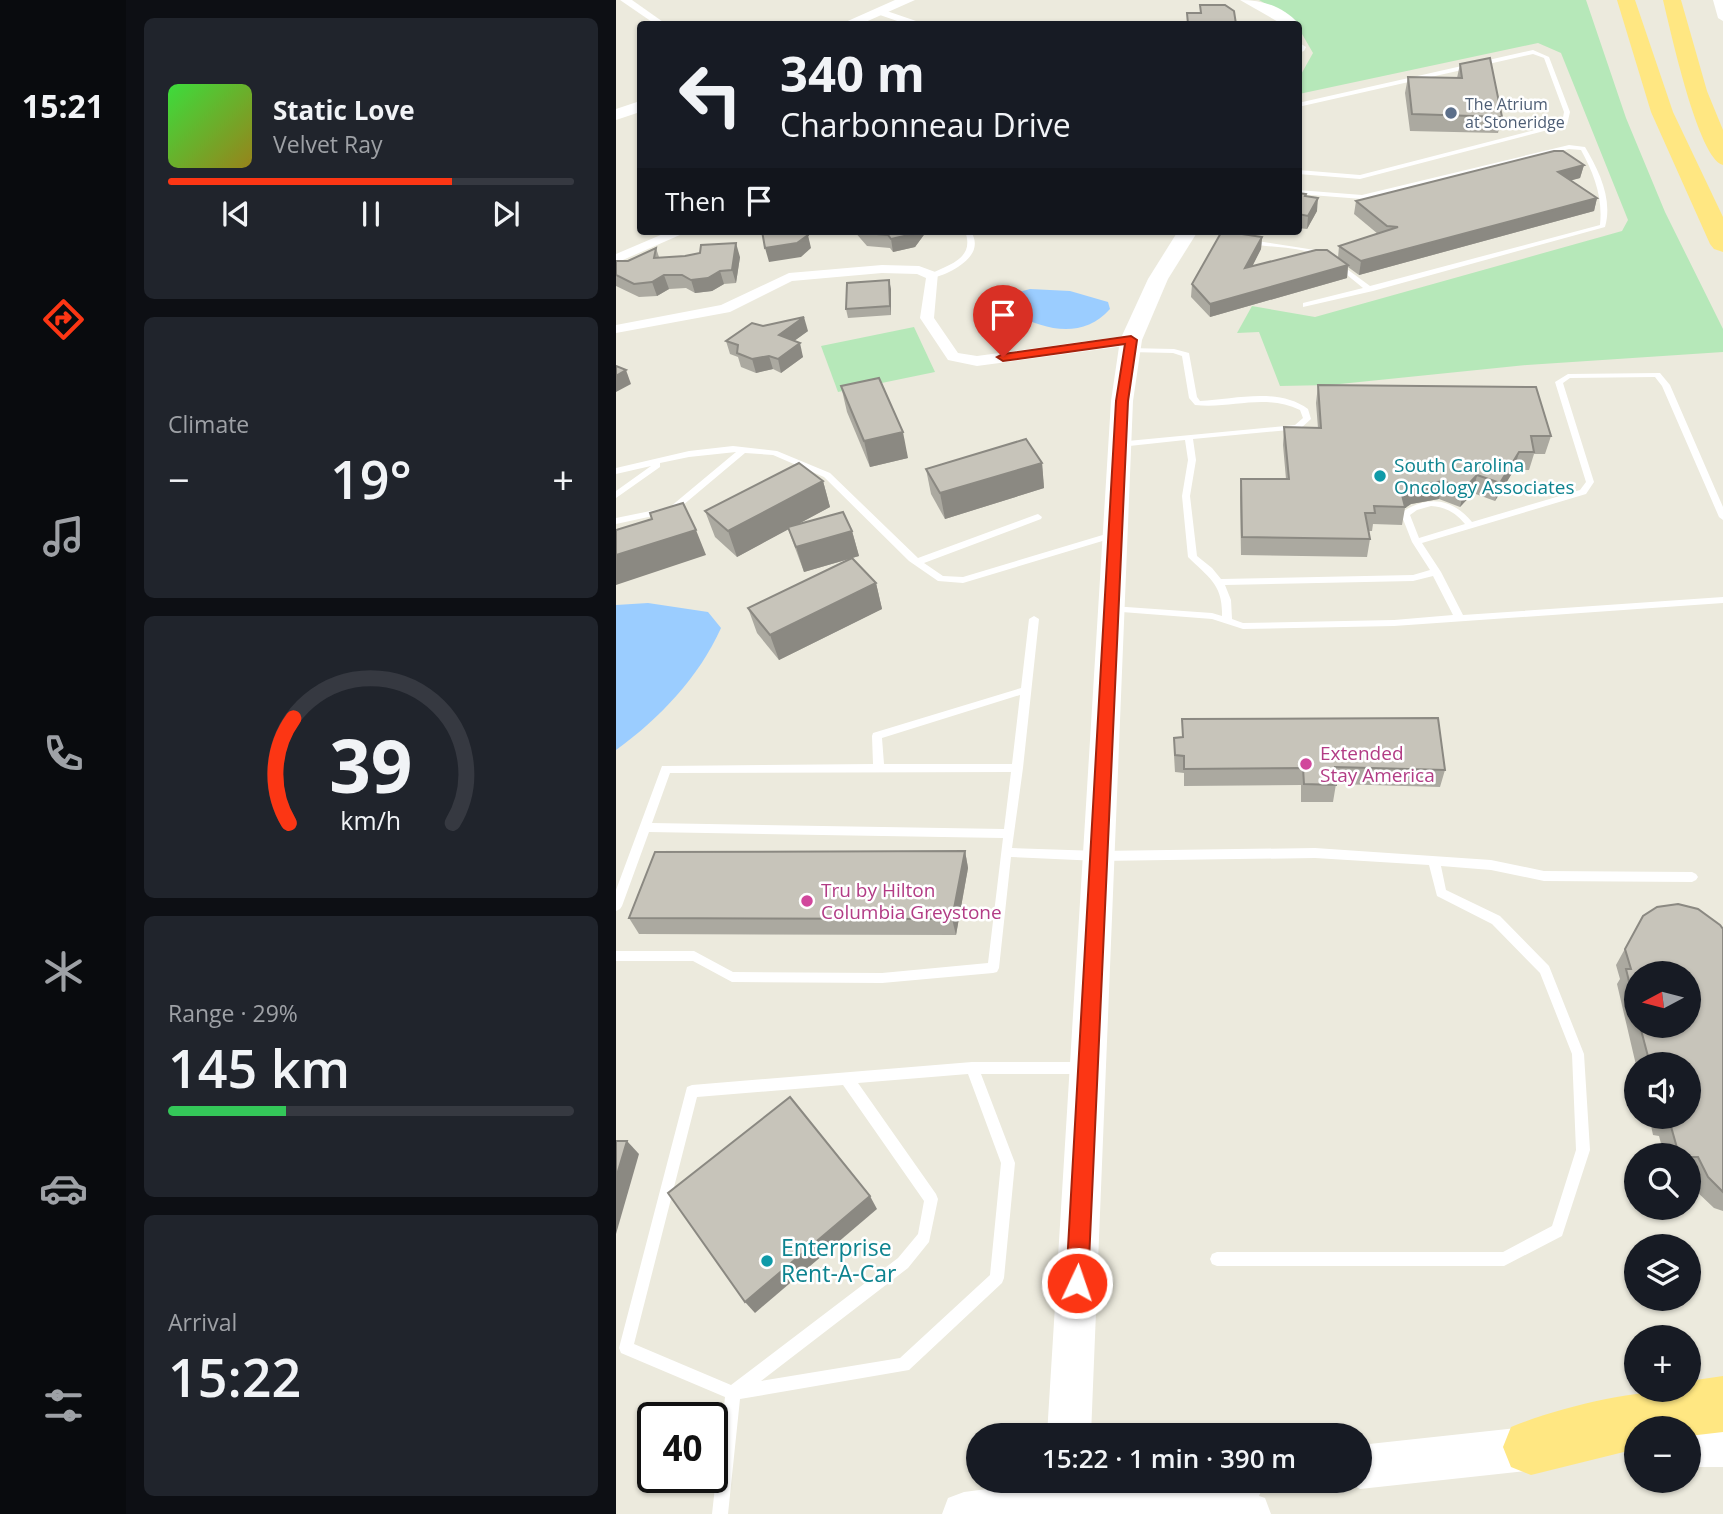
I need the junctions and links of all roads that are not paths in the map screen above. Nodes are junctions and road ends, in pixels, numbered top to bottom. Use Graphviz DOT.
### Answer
graph roads {
  1 [pos="625,0"];
  2 [pos="908,0"];
  3 [pos="1247,0"];
  4 [pos="1626,0"];
  5 [pos="1672,0"];
  6 [pos="1718,0"];
  7 [pos="881,12"];
  8 [pos="1723,18"];
  9 [pos="656,21"];
  10 [pos="857,21"];
  11 [pos="906,21"];
  12 [pos="1287,21"];
  13 [pos="1302,104"];
  14 [pos="637,107"];
  15 [pos="616,115"];
  16 [pos="1723,158"];
  17 [pos="1302,172"];
  18 [pos="1302,192"];
  19 [pos="673,235"];
  20 [pos="970,235"];
  21 [pos="1186,235"];
  22 [pos="1232,235"];
  23 [pos="1723,244"];
  24 [pos="616,259"];
  25 [pos="933,276"];
  26 [pos="1370,289"];
  27 [pos="1306,305"];
  28 [pos="616,329"];
  29 [pos="1131,345"];
  30 [pos="1189,438"];
  31 [pos="1120,444"];
  32 [pos="743,450"];
  33 [pos="662,461"];
  34 [pos="616,471"];
  35 [pos="616,495"];
  36 [pos="1038,517"];
  37 [pos="1723,517"];
  38 [pos="616,521"];
  39 [pos="1470,525"];
  40 [pos="1116,534"];
  41 [pos="1416,542"];
  42 [pos="917,562"];
  43 [pos="1436,572"];
  44 [pos="1222,583"];
  45 [pos="1723,600"];
  46 [pos="1112,609"];
  47 [pos="1460,618"];
  48 [pos="1034,619"];
  49 [pos="1227,621"];
  50 [pos="1025,690"];
  51 [pos="879,768"];
  52 [pos="1018,768"];
  53 [pos="645,827"];
  54 [pos="1009,834"];
  55 [pos="1006,852"];
  56 [pos="1099,856"];
  57 [pos="1434,861"];
  58 [pos="1692,877"];
  59 [pos="616,906"];
  60 [pos="616,956"];
  61 [pos="972,1068"];
  62 [pos="1088,1068"];
  63 [pos="847,1079"];
  64 [pos="1217,1259"];
  65 [pos="733,1393"];
  66 [pos="1723,1404"];
  67 [pos="1070,1423"];
  68 [pos="1701,1445"];
  69 [pos="1723,1445"];
  70 [pos="1624,1446"];
  71 [pos="1531,1447"];
  72 [pos="1372,1466"];
  73 [pos="1115,1493"];
  74 [pos="1066,1498"];
  75 [pos="720,1514"];
  76 [pos="964,1514"];
  77 [pos="1249,1514"];
  1 -- 9 [label="street"];
  2 -- 7 [label="street"];
  3 -- 12 [label="street"];
  4 -- 23 [label="highway"];
  5 -- 16 [label="highway"];
  6 -- 8 [label="street"];
  7 -- 10 [label="street"];
  7 -- 11 [label="street"];
  13 -- 17 [label="lane"];
  14 -- 15 [label="street"];
  18 -- 26 [label="lane"];
  19 -- 24 [label="street"];
  20 -- 25 [label="lane"];
  21 -- 29 [label="street"];
  22 -- 26 [label="lane"];
  25 -- 28 [label="street"];
  25 -- 29 [label="street"];
  26 -- 27 [label="lane"];
  29 -- 30 [label="lane"];
  29 -- 31 [label="street"];
  30 -- 31 [label="lane"];
  30 -- 44 [label="lane"];
  31 -- 40 [label="street"];
  32 -- 33 [label="lane"];
  32 -- 38 [label="lane"];
  32 -- 42 [label="lane"];
  33 -- 34 [label="lane"];
  33 -- 35 [label="lane"];
  36 -- 42 [label="lane"];
  37 -- 39 [label="lane"];
  39 -- 41 [label="lane"];
  39 -- 41 [label="lane"];
  40 -- 42 [label="lane"];
  40 -- 46 [label="street"];
  41 -- 43 [label="lane"];
  43 -- 44 [label="lane"];
  43 -- 47 [label="lane"];
  44 -- 49 [label="lane"];
  45 -- 47 [label="lane"];
  46 -- 49 [label="lane"];
  46 -- 56 [label="street"];
  47 -- 49 [label="lane"];
  48 -- 50 [label="lane"];
  50 -- 51 [label="lane"];
  50 -- 52 [label="lane"];
  51 -- 52 [label="lane"];
  51 -- 53 [label="lane"];
  52 -- 54 [label="lane"];
  53 -- 54 [label="lane"];
  53 -- 59 [label="lane"];
  54 -- 55 [label="lane"];
  55 -- 56 [label="lane"];
  55 -- 60 [label="lane"];
  56 -- 57 [label="lane"];
  56 -- 62 [label="street"];
  57 -- 58 [label="lane"];
  57 -- 64 [label="lane"];
  61 -- 62 [label="lane"];
  61 -- 63 [label="lane"];
  61 -- 65 [label="lane"];
  62 -- 67 [label="street"];
  63 -- 65 [label="lane"];
  63 -- 65 [label="lane"];
  65 -- 75 [label="lane"];
  66 -- 71 [label="highway"];
  68 -- 69 [label="street"];
  70 -- 71 [label="street"];
  71 -- 72 [label="street"];
  73 -- 74 [label="street"];
  74 -- 76 [label="street"];
  74 -- 77 [label="street"];
}
